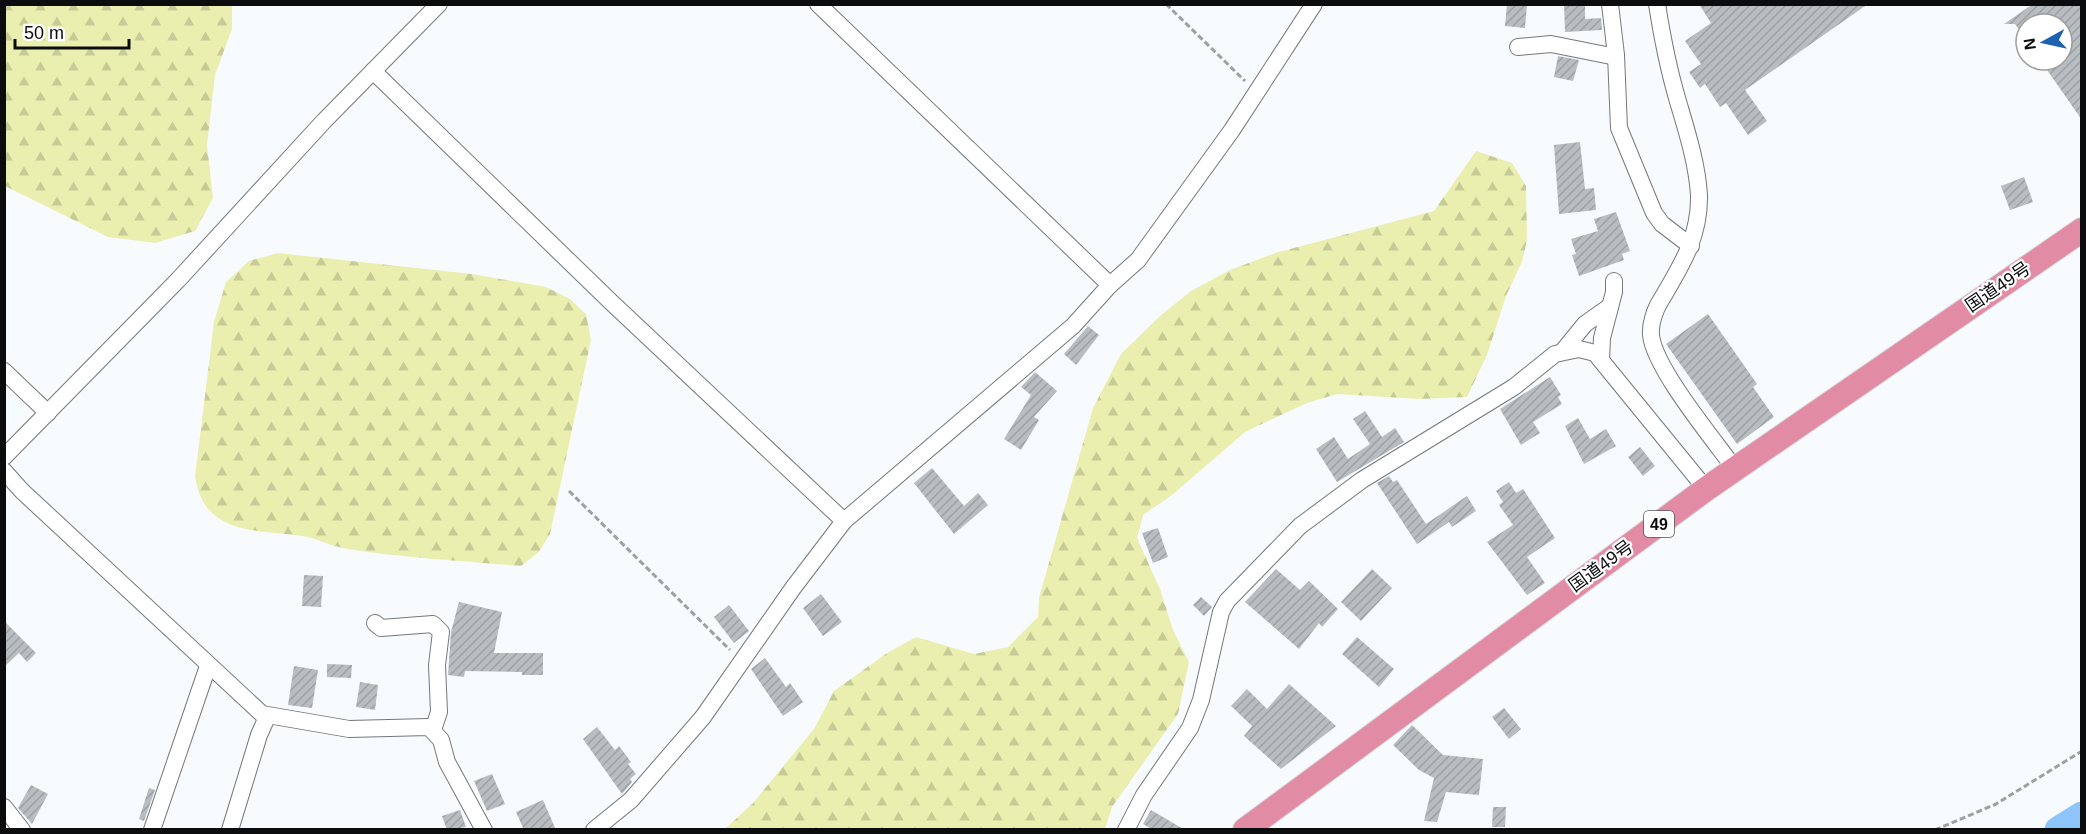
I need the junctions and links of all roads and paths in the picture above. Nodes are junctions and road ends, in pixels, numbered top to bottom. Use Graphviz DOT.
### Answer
graph roads {
  1 [pos="439,4"];
  2 [pos="818,4"];
  3 [pos="1166,4"];
  4 [pos="1314,4"];
  5 [pos="1610,4"];
  6 [pos="1657,4"];
  7 [pos="1518,47"];
  8 [pos="1616,57"];
  9 [pos="373,71"];
  10 [pos="1257,93"];
  11 [pos="2082,230"];
  12 [pos="1691,246"];
  13 [pos="1614,281"];
  14 [pos="1110,285"];
  15 [pos="1609,307"];
  16 [pos="1563,351"];
  17 [pos="1601,360"];
  18 [pos="4,371"];
  19 [pos="48,412"];
  20 [pos="4,456"];
  21 [pos="1735,469"];
  22 [pos="4,471"];
  23 [pos="1706,489"];
  24 [pos="568,491"];
  25 [pos="844,521"];
  26 [pos="375,624"];
  27 [pos="742,662"];
  28 [pos="208,666"];
  29 [pos="267,717"];
  30 [pos="433,730"];
  31 [pos="2082,751"];
  32 [pos="4,807"];
  33 [pos="22,830"];
  34 [pos="152,830"];
  35 [pos="230,830"];
  36 [pos="484,830"];
  37 [pos="594,830"];
  38 [pos="1126,830"];
  39 [pos="1245,830"];
  40 [pos="1935,830"];
  1 -- 9 [label="street"];
  2 -- 14 [label="street"];
  3 -- 10 [label="path"];
  4 -- 10 [label="street"];
  5 -- 8 [label="street"];
  6 -- 12 [label="street"];
  7 -- 8 [label="street"];
  8 -- 12 [label="street"];
  9 -- 19 [label="street"];
  9 -- 25 [label="street"];
  10 -- 14 [label="street"];
  11 -- 21 [label="highway, 国道49号 / 49"];
  12 -- 21 [label="street"];
  13 -- 15 [label="street"];
  14 -- 25 [label="street"];
  15 -- 16 [label="street"];
  15 -- 17 [label="street"];
  16 -- 17 [label="street"];
  16 -- 38 [label="street"];
  17 -- 23 [label="street"];
  18 -- 19 [label="street"];
  19 -- 20 [label="street"];
  21 -- 23 [label="highway, 国道49号 / 49"];
  22 -- 28 [label="street"];
  23 -- 39 [label="highway, 国道49号 / 49"];
  24 -- 27 [label="path"];
  25 -- 27 [label="street"];
  26 -- 30 [label="street"];
  27 -- 37 [label="street"];
  28 -- 29 [label="street"];
  28 -- 34 [label="street"];
  29 -- 30 [label="street"];
  29 -- 35 [label="street"];
  30 -- 36 [label="street"];
  31 -- 40 [label="path"];
  32 -- 33 [label="street"];
}
